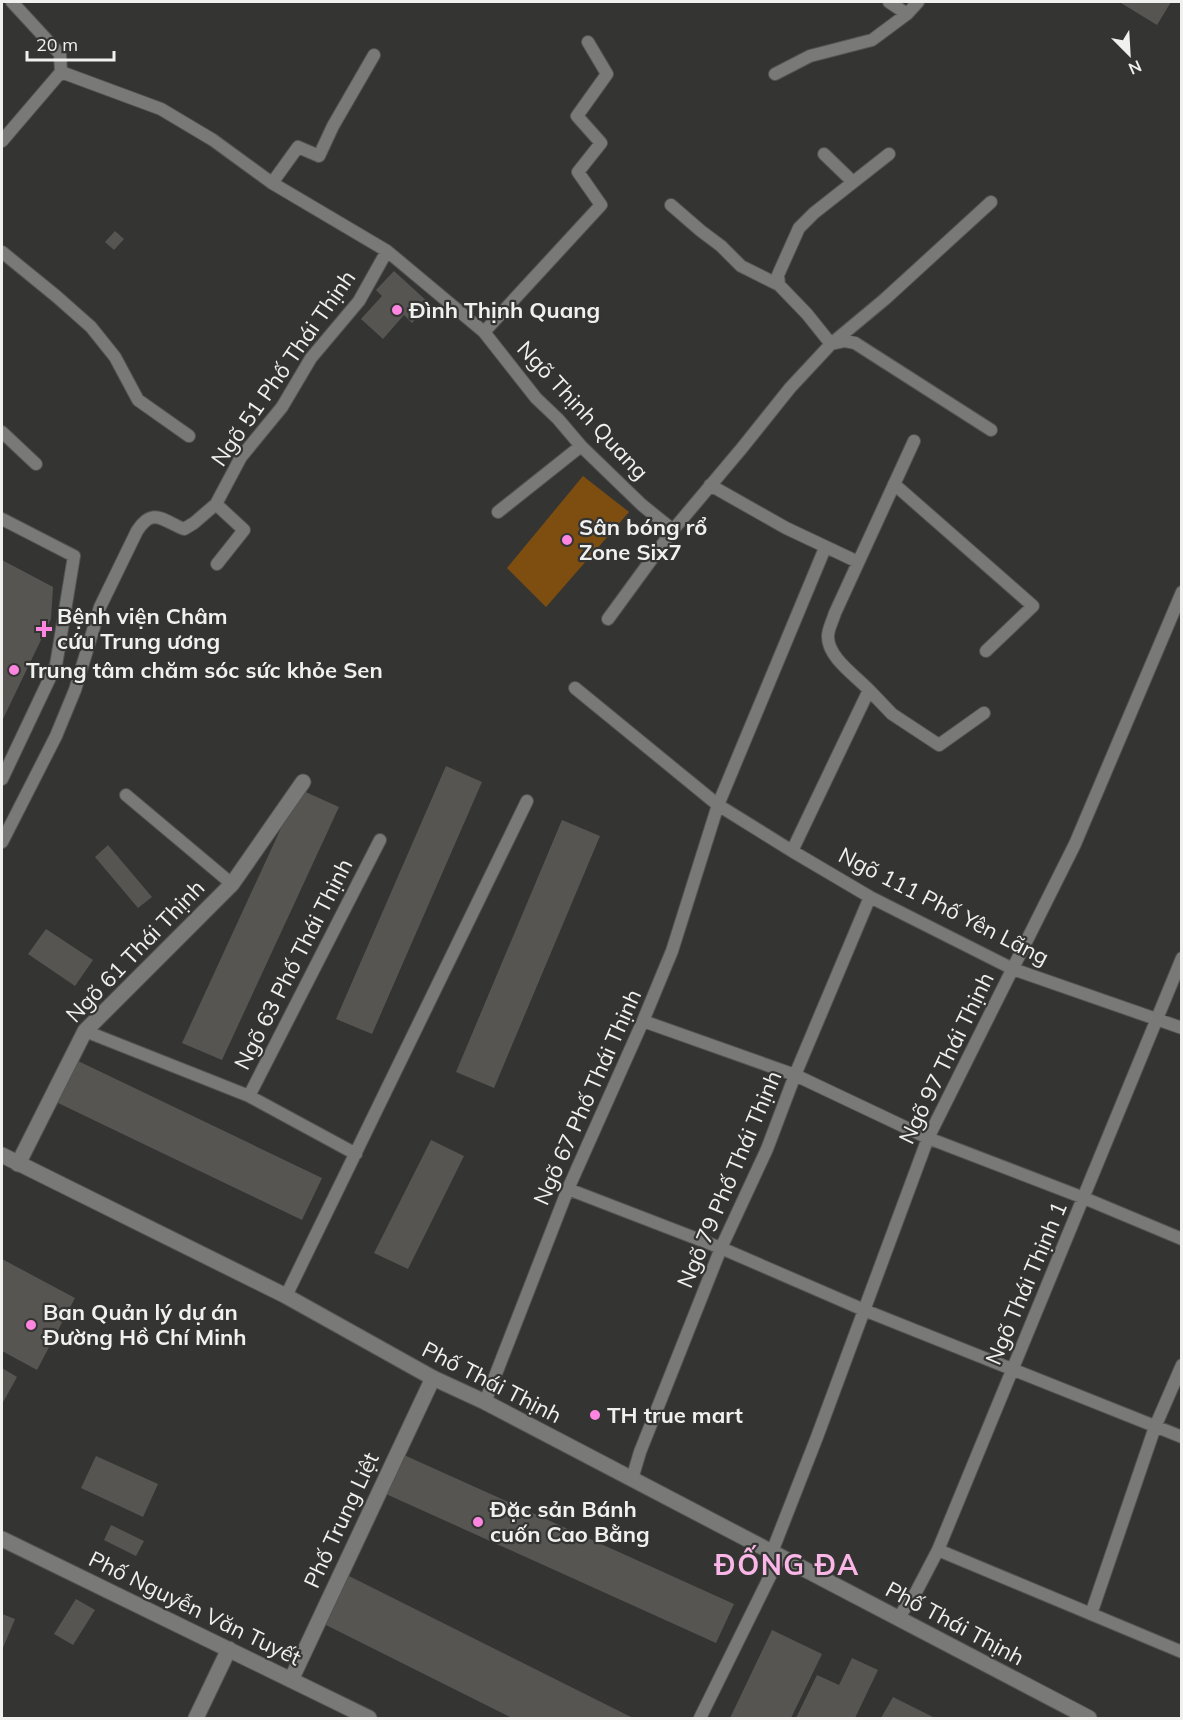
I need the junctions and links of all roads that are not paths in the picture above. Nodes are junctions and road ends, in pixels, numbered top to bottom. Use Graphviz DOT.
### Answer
graph roads {
  1 [pos="12,2"];
  2 [pos="889,2"];
  3 [pos="918,2"];
  4 [pos="908,15"];
  5 [pos="588,42"];
  6 [pos="374,55"];
  7 [pos="61,72"];
  8 [pos="775,74"];
  9 [pos="2,141"];
  10 [pos="824,154"];
  11 [pos="889,154"];
  12 [pos="853,182"];
  13 [pos="272,183"];
  14 [pos="991,202"];
  15 [pos="671,205"];
  16 [pos="387,251"];
  17 [pos="2,252"];
  18 [pos="779,285"];
  19 [pos="484,332"];
  20 [pos="831,344"];
  21 [pos="990,430"];
  22 [pos="2,432"];
  23 [pos="189,436"];
  24 [pos="914,441"];
  25 [pos="581,446"];
  26 [pos="36,464"];
  27 [pos="894,484"];
  28 [pos="710,485"];
  29 [pos="216,504"];
  30 [pos="498,512"];
  31 [pos="2,519"];
  32 [pos="673,530"];
  33 [pos="825,548"];
  34 [pos="858,562"];
  35 [pos="217,564"];
  36 [pos="1182,592"];
  37 [pos="608,619"];
  38 [pos="986,651"];
  39 [pos="575,688"];
  40 [pos="869,690"];
  41 [pos="984,713"];
  42 [pos="2,778"];
  43 [pos="303,782"];
  44 [pos="126,795"];
  45 [pos="527,801"];
  46 [pos="718,805"];
  47 [pos="380,840"];
  48 [pos="2,842"];
  49 [pos="792,851"];
  50 [pos="231,884"];
  51 [pos="870,897"];
  52 [pos="1182,958"];
  53 [pos="1013,969"];
  54 [pos="1157,1019"];
  55 [pos="644,1021"];
  56 [pos="1182,1028"];
  57 [pos="85,1031"];
  58 [pos="795,1075"];
  59 [pos="249,1096"];
  60 [pos="928,1138"];
  61 [pos="356,1154"];
  62 [pos="2,1155"];
  63 [pos="18,1164"];
  64 [pos="568,1190"];
  65 [pos="1084,1198"];
  66 [pos="1182,1239"];
  67 [pos="721,1248"];
  68 [pos="286,1296"];
  69 [pos="864,1310"];
  70 [pos="1182,1365"];
  71 [pos="1013,1369"];
  72 [pos="432,1378"];
  73 [pos="485,1402"];
  74 [pos="1155,1427"];
  75 [pos="1182,1437"];
  76 [pos="632,1479"];
  77 [pos="2,1539"];
  78 [pos="938,1550"];
  79 [pos="775,1555"];
  80 [pos="1091,1614"];
  81 [pos="898,1618"];
  82 [pos="229,1649"];
  83 [pos="1182,1652"];
  84 [pos="291,1680"];
  85 [pos="196,1719"];
  86 [pos="369,1719"];
  87 [pos="700,1719"];
  88 [pos="1089,1719"];
  1 -- 7 [label="lane"];
  2 -- 4 [label="lane"];
  3 -- 4 [label="lane"];
  4 -- 8 [label="lane"];
  5 -- 19 [label="lane"];
  6 -- 13 [label="lane"];
  7 -- 9 [label="lane"];
  7 -- 13 [label="lane, Ngõ Thịnh Quang"];
  10 -- 12 [label="lane"];
  11 -- 12 [label="lane"];
  12 -- 18 [label="lane"];
  13 -- 16 [label="lane, Ngõ Thịnh Quang"];
  14 -- 20 [label="lane"];
  15 -- 18 [label="lane"];
  16 -- 19 [label="lane, Ngõ Thịnh Quang"];
  16 -- 29 [label="lane, Ngõ 51 Phố Thái Thịnh"];
  17 -- 23 [label="lane"];
  18 -- 20 [label="lane"];
  19 -- 25 [label="lane, Ngõ Thịnh Quang"];
  20 -- 21 [label="lane"];
  20 -- 28 [label="lane"];
  22 -- 26 [label="lane"];
  24 -- 27 [label="lane"];
  25 -- 30 [label="lane"];
  25 -- 32 [label="lane, Ngõ Thịnh Quang"];
  27 -- 34 [label="lane"];
  27 -- 38 [label="lane"];
  28 -- 32 [label="lane"];
  28 -- 33 [label="lane"];
  29 -- 35 [label="lane"];
  29 -- 48 [label="lane, Ngõ 51 Phố Thái Thịnh"];
  31 -- 42 [label="lane"];
  32 -- 37 [label="lane"];
  33 -- 34 [label="lane"];
  33 -- 46 [label="lane, Ngõ 67 Phố Thái Thịnh"];
  34 -- 40 [label="lane"];
  36 -- 53 [label="lane, Ngõ 97 Thái Thịnh"];
  39 -- 46 [label="lane"];
  40 -- 41 [label="lane"];
  40 -- 49 [label="lane"];
  43 -- 50 [label="street, Ngõ 61 Thái Thịnh"];
  44 -- 50 [label="lane"];
  45 -- 61 [label="lane"];
  46 -- 49 [label="lane"];
  46 -- 55 [label="lane, Ngõ 67 Phố Thái Thịnh"];
  47 -- 59 [label="lane, Ngõ 63 Phố Thái Thịnh"];
  49 -- 51 [label="lane, Ngõ 111 Phố Yên Lãng"];
  50 -- 57 [label="street, Ngõ 61 Thái Thịnh"];
  51 -- 53 [label="lane, Ngõ 111 Phố Yên Lãng"];
  51 -- 58 [label="lane, Ngõ 79 Phố Thái Thịnh"];
  52 -- 54 [label="lane, Ngõ Thái Thịnh 1"];
  53 -- 54 [label="lane, Ngõ 111 Phố Yên Lãng"];
  53 -- 60 [label="lane, Ngõ 97 Thái Thịnh"];
  54 -- 56 [label="lane, Ngõ 111 Phố Yên Lãng"];
  54 -- 65 [label="lane, Ngõ Thái Thịnh 1"];
  55 -- 58 [label="lane"];
  55 -- 64 [label="lane, Ngõ 67 Phố Thái Thịnh"];
  57 -- 59 [label="lane"];
  57 -- 63 [label="street, Ngõ 61 Thái Thịnh"];
  58 -- 60 [label="lane"];
  58 -- 67 [label="lane, Ngõ 79 Phố Thái Thịnh"];
  59 -- 61 [label="lane, Ngõ 63 Phố Thái Thịnh"];
  60 -- 65 [label="lane"];
  60 -- 69 [label="lane, Ngõ 97 Thái Thịnh"];
  61 -- 68 [label="lane"];
  62 -- 63 [label="street, Phố Thái Thịnh"];
  63 -- 68 [label="street, Phố Thái Thịnh"];
  64 -- 67 [label="lane"];
  64 -- 73 [label="lane, Ngõ 67 Phố Thái Thịnh"];
  65 -- 66 [label="lane"];
  65 -- 71 [label="lane, Ngõ Thái Thịnh 1"];
  67 -- 69 [label="lane"];
  67 -- 76 [label="lane, Ngõ 79 Phố Thái Thịnh"];
  68 -- 72 [label="street, Phố Thái Thịnh"];
  69 -- 71 [label="lane"];
  69 -- 79 [label="lane, Ngõ 97 Thái Thịnh"];
  70 -- 74 [label="lane"];
  71 -- 74 [label="lane"];
  71 -- 78 [label="lane, Ngõ Thái Thịnh 1"];
  72 -- 73 [label="street, Phố Thái Thịnh"];
  72 -- 84 [label="street, Phố Trung Liệt"];
  73 -- 76 [label="street, Phố Thái Thịnh"];
  74 -- 75 [label="lane"];
  74 -- 80 [label="lane"];
  76 -- 79 [label="street, Phố Thái Thịnh"];
  77 -- 82 [label="street, Phố Nguyễn Văn Tuyết"];
  78 -- 80 [label="lane"];
  78 -- 81 [label="lane, Ngõ Thái Thịnh 1"];
  79 -- 81 [label="street, Phố Thái Thịnh"];
  79 -- 87 [label="lane, Ngõ 97 Thái Thịnh"];
  80 -- 83 [label="lane"];
  81 -- 88 [label="street, Phố Thái Thịnh"];
  82 -- 84 [label="street, Phố Nguyễn Văn Tuyết"];
  82 -- 85 [label="street"];
  84 -- 86 [label="street, Phố Nguyễn Văn Tuyết"];
}
